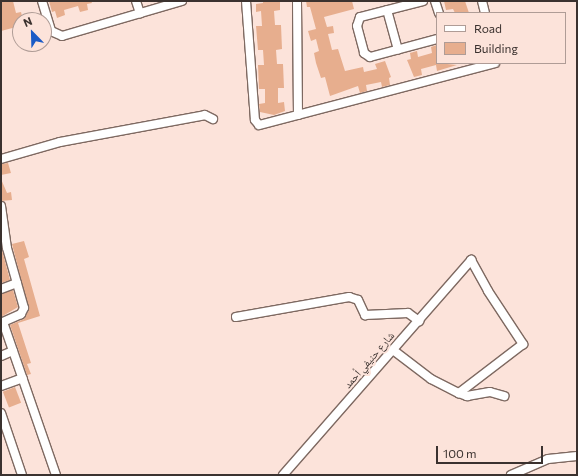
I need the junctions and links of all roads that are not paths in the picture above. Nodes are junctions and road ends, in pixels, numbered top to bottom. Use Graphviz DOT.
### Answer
graph roads {
  1 [pos="42,1"];
  2 [pos="136,1"];
  3 [pos="182,1"];
  4 [pos="246,1"];
  5 [pos="297,1"];
  6 [pos="423,1"];
  7 [pos="435,1"];
  8 [pos="482,1"];
  9 [pos="396,4"];
  10 [pos="387,10"];
  11 [pos="439,12"];
  12 [pos="485,12"];
  13 [pos="140,13"];
  14 [pos="436,39"];
  15 [pos="398,50"];
  16 [pos="491,64"];
  17 [pos="298,115"];
  18 [pos="213,119"];
  19 [pos="1,159"];
  20 [pos="1,206"];
  21 [pos="4,249"];
  22 [pos="17,283"];
  23 [pos="1,289"];
  24 [pos="236,317"];
  25 [pos="419,321"];
  26 [pos="2,322"];
  27 [pos="393,350"];
  28 [pos="14,352"];
  29 [pos="1,356"];
  30 [pos="23,378"];
  31 [pos="1,386"];
  32 [pos="459,393"];
  33 [pos="504,396"];
  34 [pos="1,414"];
  35 [pos="577,456"];
  36 [pos="22,475"];
  37 [pos="56,475"];
  38 [pos="283,475"];
  39 [pos="511,475"];
  1 -- 13 [label="street"];
  2 -- 13 [label="street"];
  3 -- 13 [label="street"];
  4 -- 17 [label="street"];
  5 -- 17 [label="street"];
  6 -- 9 [label="street"];
  7 -- 11 [label="street"];
  8 -- 12 [label="street"];
  9 -- 10 [label="street"];
  10 -- 15 [label="street"];
  10 -- 15 [label="street"];
  14 -- 15 [label="street"];
  16 -- 17 [label="street"];
  18 -- 19 [label="street"];
  20 -- 21 [label="street"];
  21 -- 22 [label="street"];
  22 -- 23 [label="street"];
  22 -- 26 [label="street"];
  24 -- 25 [label="street"];
  25 -- 27 [label="street, شارع حنيفي أحمد"];
  25 -- 32 [label="street, شارع حنيفي أحمد"];
  26 -- 28 [label="street"];
  27 -- 32 [label="street"];
  27 -- 38 [label="street, شارع حنيفي أحمد"];
  28 -- 29 [label="street"];
  28 -- 30 [label="street"];
  30 -- 31 [label="street"];
  30 -- 37 [label="street"];
  32 -- 33 [label="street"];
  34 -- 36 [label="street"];
  35 -- 39 [label="street"];
}
